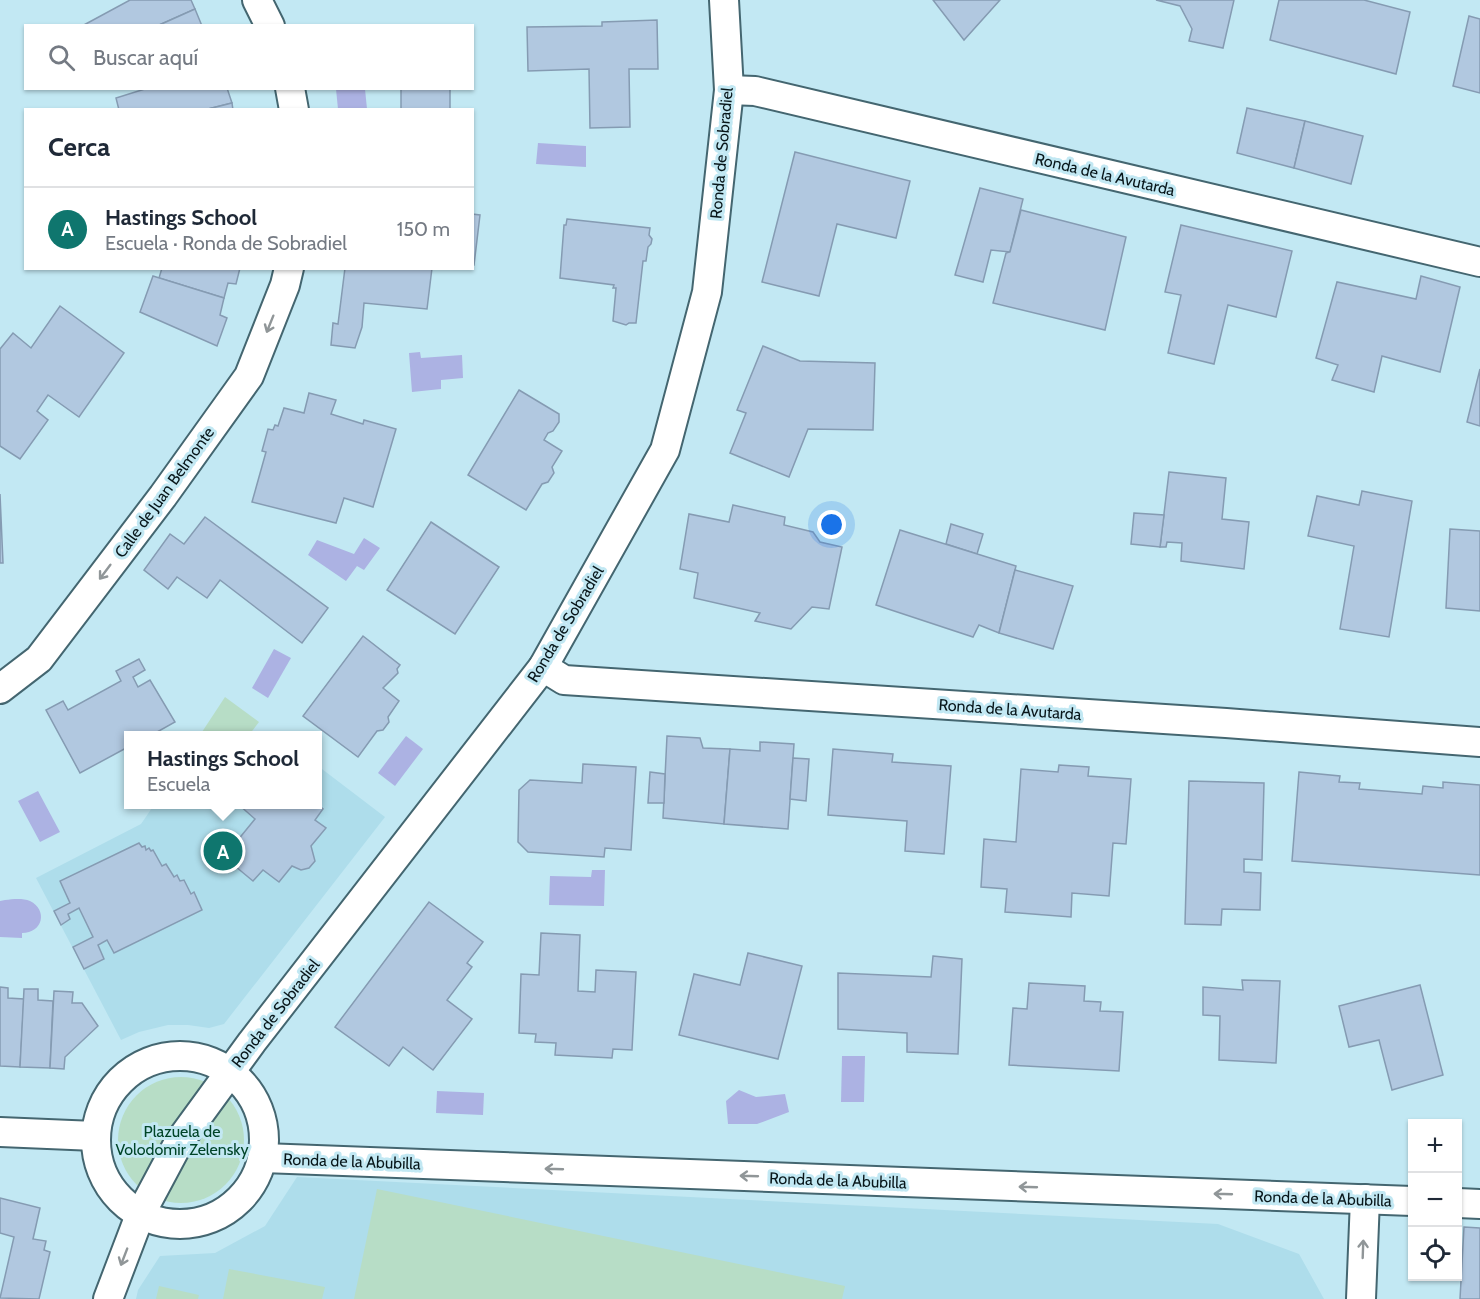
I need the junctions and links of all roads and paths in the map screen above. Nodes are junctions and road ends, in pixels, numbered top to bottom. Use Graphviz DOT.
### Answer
graph roads {
  1 [pos="257,0"];
  2 [pos="724,0"];
  3 [pos="269,24"];
  4 [pos="290,90"];
  5 [pos="729,90"];
  6 [pos="294,108"];
  7 [pos="1480,262"];
  8 [pos="289,270"];
  9 [pos="543,667"];
  10 [pos="0,688"];
  11 [pos="1480,742"];
  12 [pos="230,1072"];
  13 [pos="0,1132"];
  14 [pos="95,1136"];
  15 [pos="263,1158"];
  16 [pos="1365,1199"];
  17 [pos="1408,1201"];
  18 [pos="1462,1203"];
  19 [pos="1480,1204"];
  20 [pos="140,1215"];
  21 [pos="108,1299"];
  22 [pos="1361,1299"];
  1 -- 3 [label="street"];
  2 -- 5 [label="street, Ronda de Sobradiel"];
  4 -- 6 [label="street"];
  5 -- 7 [label="street, Ronda de la Avutarda"];
  5 -- 9 [label="street, Ronda de Sobradiel"];
  8 -- 10 [label="street, Calle de Juan Belmonte, one-way"];
  9 -- 11 [label="street, Ronda de la Avutarda"];
  9 -- 12 [label="street, Ronda de Sobradiel"];
  12 -- 14 [label="street"];
  12 -- 15 [label="street"];
  12 -- 20 [label="street, Ronda de Sobradiel"];
  13 -- 14 [label="street"];
  14 -- 20 [label="street"];
  16 -- 15 [label="street, Ronda de la Abubilla, one-way"];
  15 -- 20 [label="street"];
  16 -- 17 [label="street, Ronda de la Abubilla"];
  22 -- 16 [label="street, one-way"];
  18 -- 19 [label="street"];
  20 -- 21 [label="street, Ronda de Sobradiel, one-way"];
}
